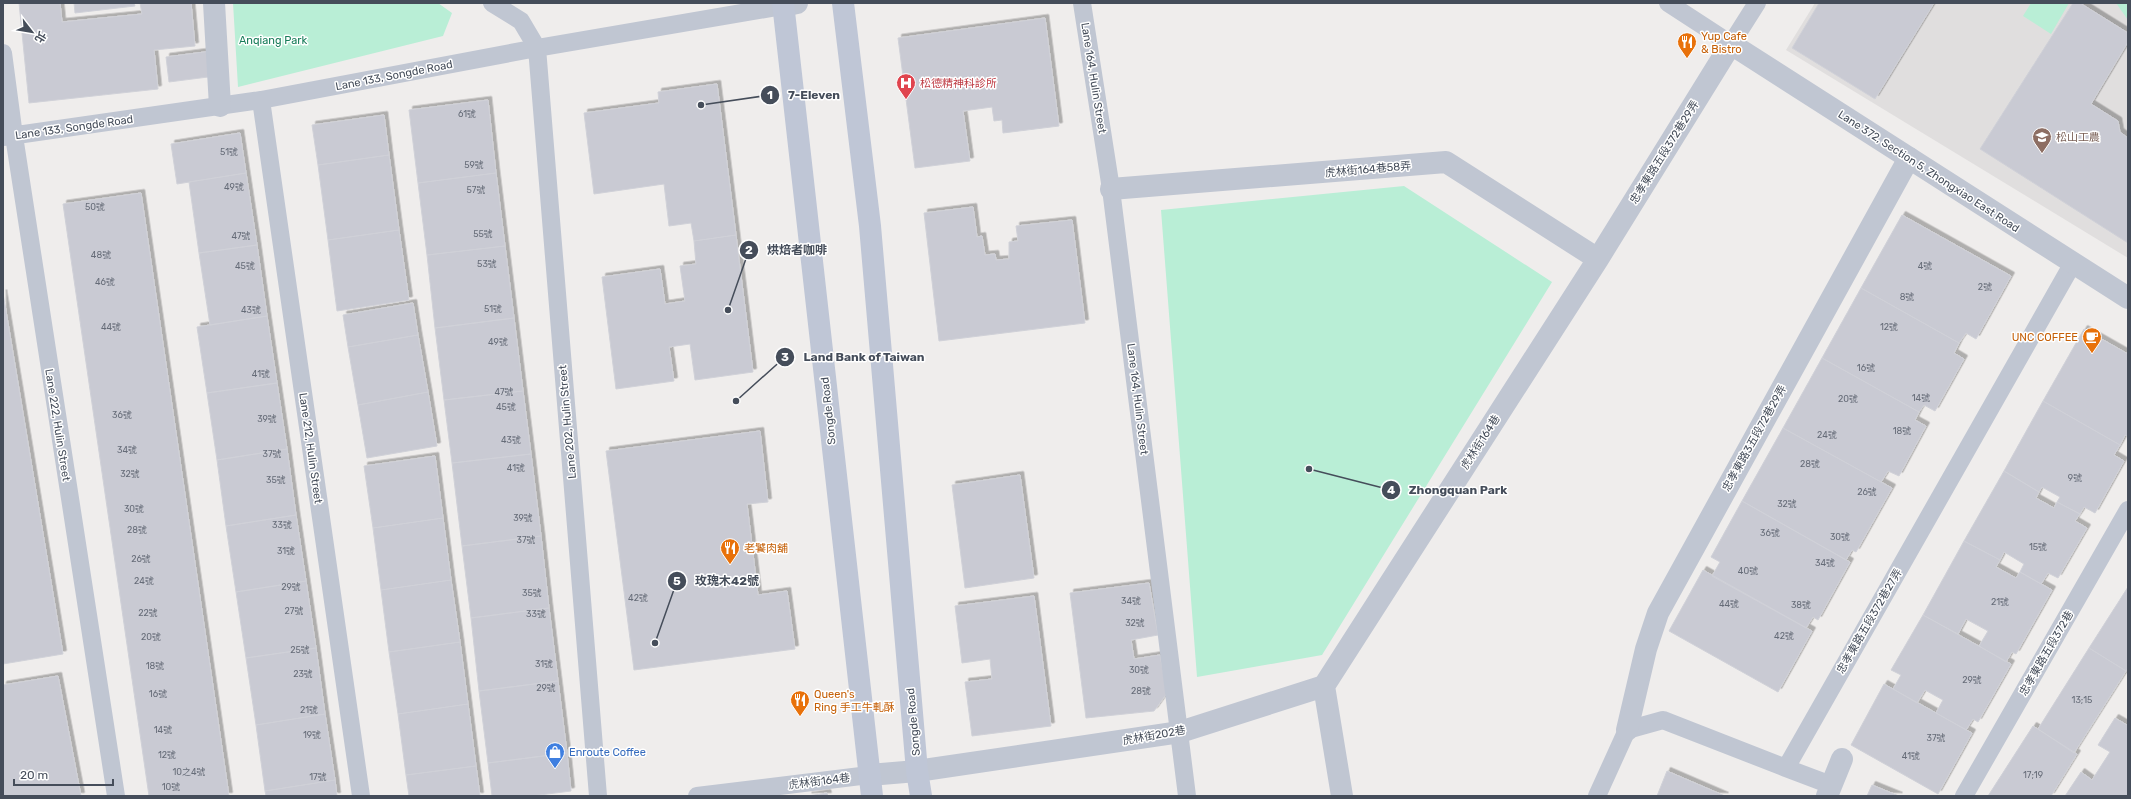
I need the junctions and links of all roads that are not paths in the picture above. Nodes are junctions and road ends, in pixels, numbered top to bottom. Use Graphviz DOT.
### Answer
graph roads {
  1 [pos="214,3"];
  2 [pos="492,3"];
  3 [pos="843,3"];
  4 [pos="1082,3"];
  5 [pos="1668,3"];
  6 [pos="1757,3"];
  7 [pos="788,4"];
  8 [pos="1731,44"];
  9 [pos="537,48"];
  10 [pos="3,53"];
  11 [pos="261,100"];
  12 [pos="220,106"];
  13 [pos="8,137"];
  14 [pos="1909,158"];
  15 [pos="1111,189"];
  16 [pos="1598,259"];
  17 [pos="2073,263"];
  18 [pos="2128,298"];
  19 [pos="2128,510"];
  20 [pos="1324,686"];
  21 [pos="1627,730"];
  22 [pos="1180,732"];
  23 [pos="1842,759"];
  24 [pos="1786,768"];
  25 [pos="917,771"];
  26 [pos="870,786"];
  27 [pos="1829,790"];
  28 [pos="116,796"];
  29 [pos="361,796"];
  30 [pos="598,796"];
  31 [pos="697,796"];
  32 [pos="921,796"];
  33 [pos="1187,796"];
  34 [pos="1342,796"];
  35 [pos="1596,796"];
  36 [pos="1964,796"];
  1 -- 12 [label="street"];
  2 -- 9 [label="lane"];
  3 -- 25 [label="main road, Songde Road"];
  4 -- 15 [label="lane, Lane 164, Hulin Street"];
  5 -- 8 [label="lane"];
  6 -- 8 [label="lane"];
  7 -- 9 [label="lane, Lane 133, Songde Road"];
  7 -- 26 [label="main road, Songde Road"];
  8 -- 14 [label="street, Lane 372, Section 5, Zhongxiao East Road"];
  8 -- 16 [label="street, 忠孝東路五段372巷29弄"];
  9 -- 11 [label="lane, Lane 133, Songde Road"];
  9 -- 30 [label="lane, Lane 202, Hulin Street"];
  10 -- 13 [label="lane, Lane 222, Hulin Street"];
  11 -- 12 [label="lane, Lane 133, Songde Road"];
  11 -- 29 [label="lane, Lane 212, Hulin Street"];
  12 -- 13 [label="lane, Lane 133, Songde Road"];
  13 -- 28 [label="lane, Lane 222, Hulin Street"];
  14 -- 17 [label="street, Lane 372, Section 5, Zhongxiao East Road"];
  14 -- 21 [label="street, 忠孝東路3五段72巷29弄"];
  15 -- 16 [label="street, 虎林街164巷58弄"];
  15 -- 22 [label="lane, Lane 164, Hulin Street"];
  16 -- 20 [label="street, 虎林街164巷"];
  17 -- 18 [label="street, Lane 372, Section 5, Zhongxiao East Road"];
  17 -- 24 [label="lane, 忠孝東路五段372巷27弄"];
  19 -- 36 [label="lane, 忠孝東路五段372巷"];
  20 -- 22 [label="street, 虎林街202巷"];
  20 -- 34 [label="street"];
  21 -- 24 [label="lane"];
  21 -- 35 [label="lane"];
  22 -- 25 [label="street, 虎林街202巷"];
  22 -- 33 [label="lane, Lane 164, Hulin Street"];
  23 -- 27 [label="street"];
  24 -- 27 [label="lane"];
  25 -- 26 [label="street, 虎林街202巷"];
  25 -- 32 [label="main road, Songde Road"];
  26 -- 31 [label="lane, 虎林街164巷"];
}
